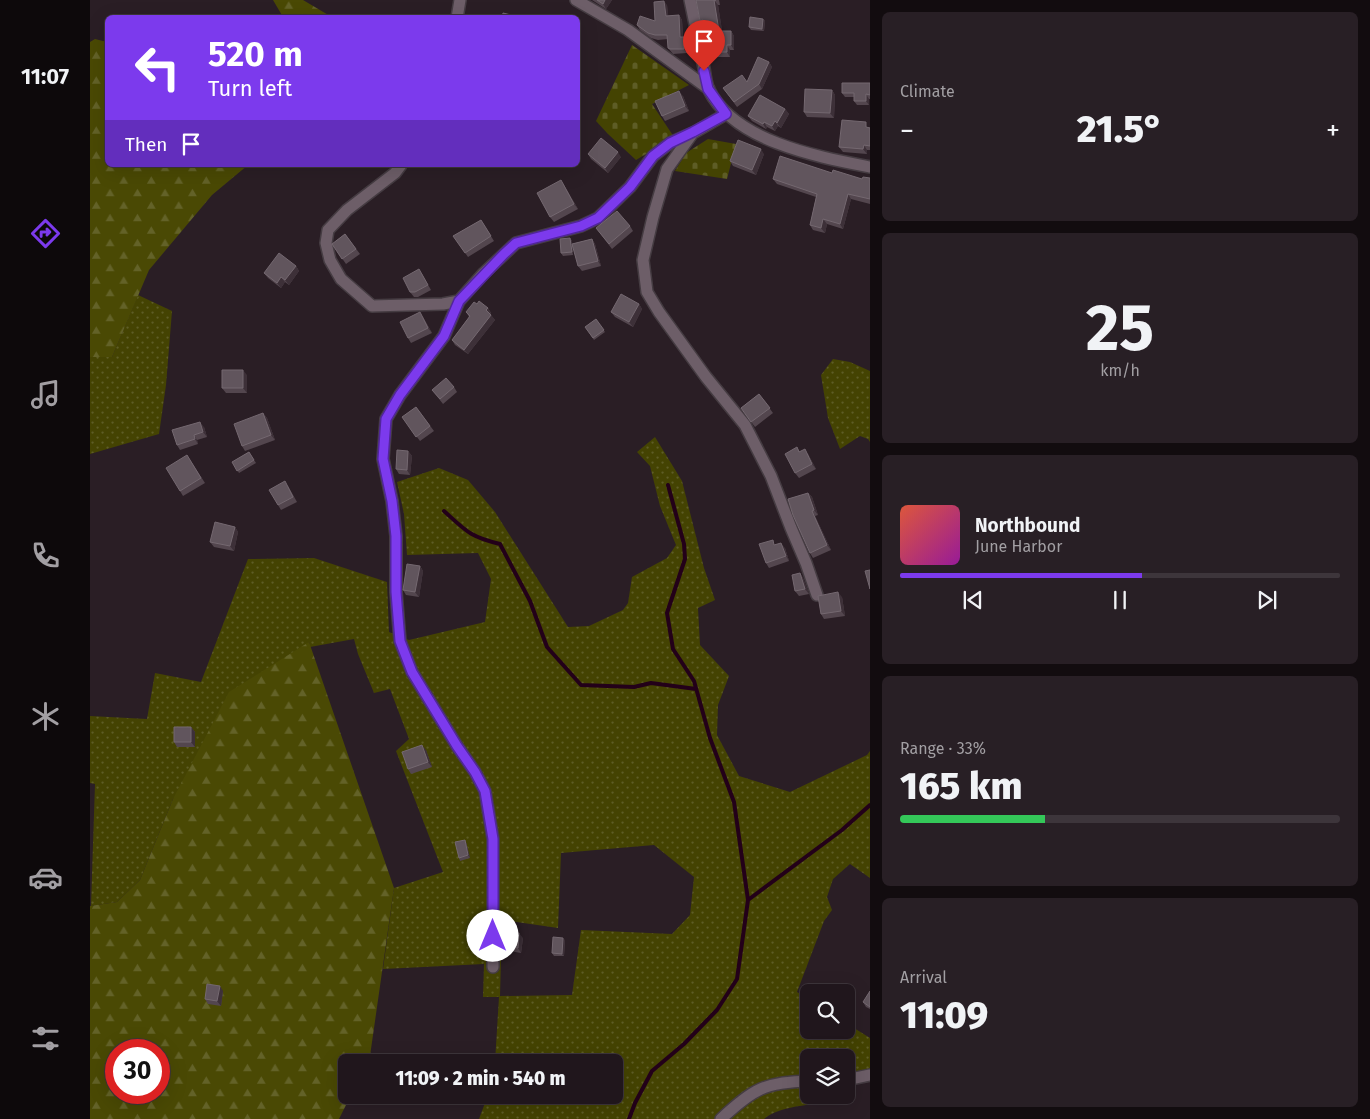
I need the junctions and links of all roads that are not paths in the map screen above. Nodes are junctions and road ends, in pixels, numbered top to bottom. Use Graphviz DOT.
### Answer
graph roads {
  1 [pos="460,0"];
  2 [pos="576,0"];
  3 [pos="690,0"];
  4 [pos="458,15"];
  5 [pos="708,89"];
  6 [pos="726,114"];
  7 [pos="693,132"];
  8 [pos="400,167"];
  9 [pos="870,167"];
  10 [pos="459,301"];
  11 [pos="818,595"];
  12 [pos="493,967"];
  13 [pos="870,1075"];
  14 [pos="855,1078"];
  15 [pos="800,1082"];
  16 [pos="721,1119"];
  1 -- 4 [label="street"];
  2 -- 5 [label="street"];
  3 -- 5 [label="street"];
  5 -- 6 [label="street"];
  6 -- 7 [label="street"];
  6 -- 9 [label="street"];
  7 -- 10 [label="street"];
  7 -- 11 [label="street"];
  8 -- 10 [label="street"];
  10 -- 12 [label="street"];
  13 -- 14 [label="street"];
  15 -- 16 [label="street"];
}
